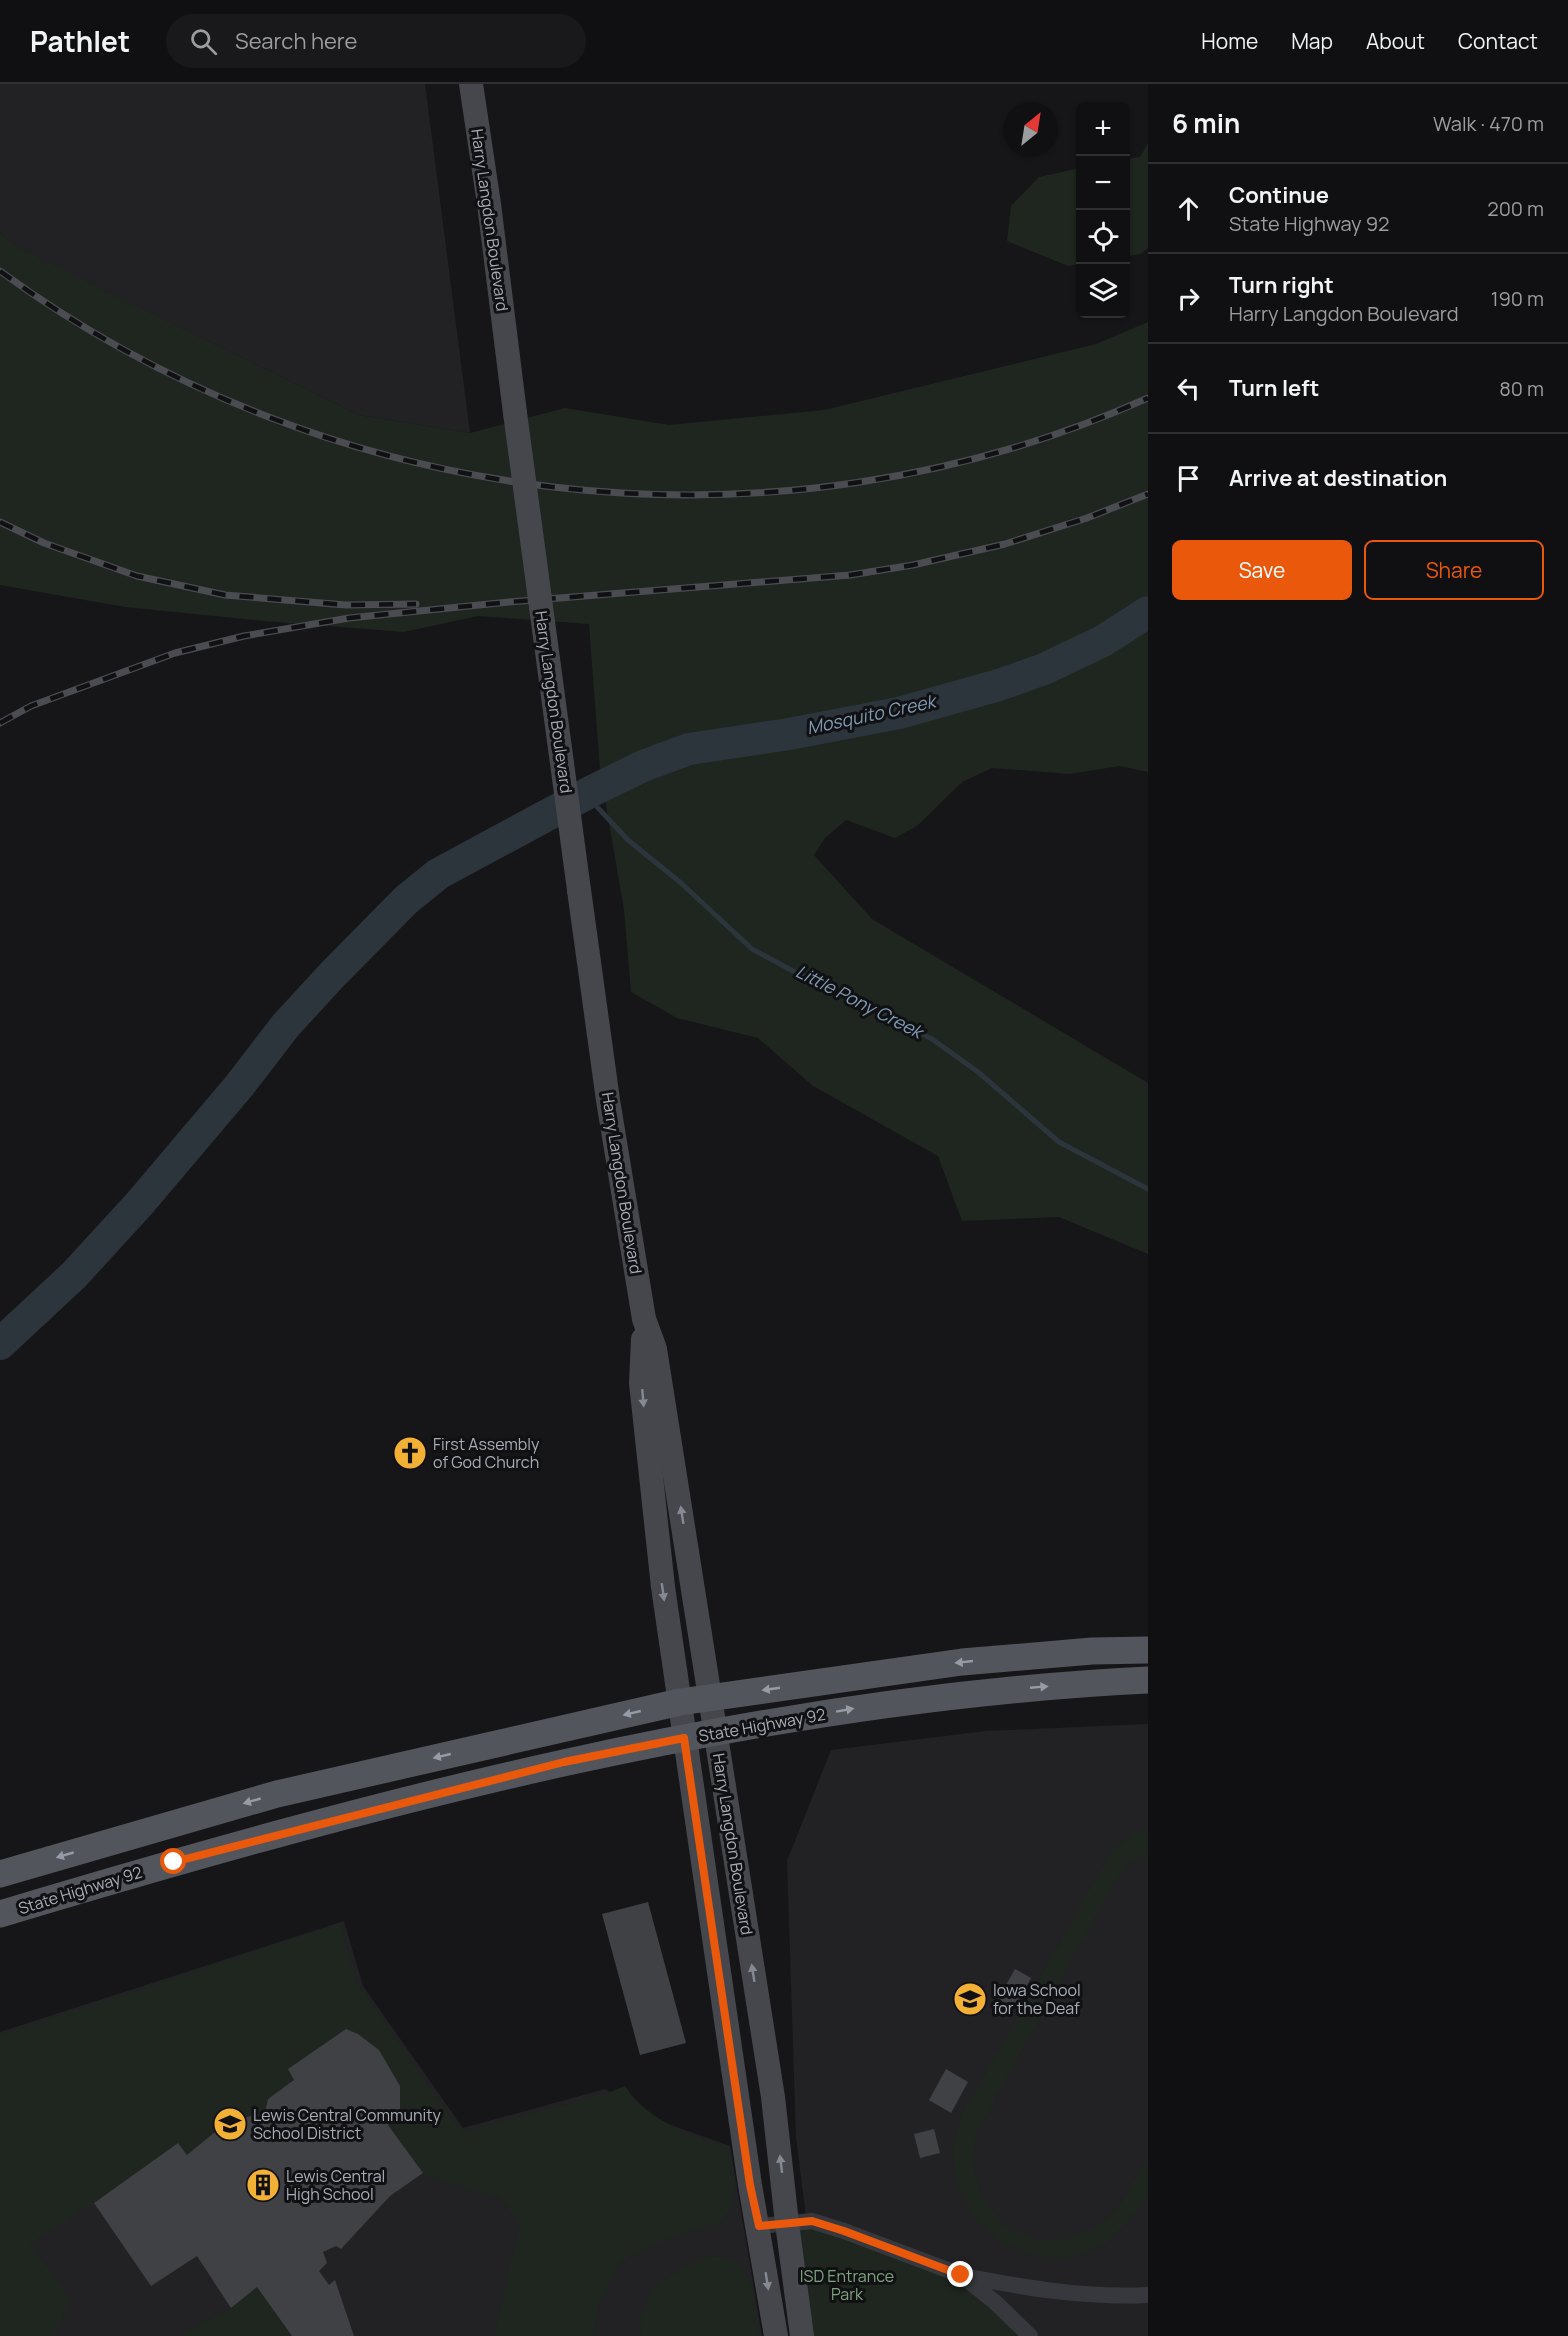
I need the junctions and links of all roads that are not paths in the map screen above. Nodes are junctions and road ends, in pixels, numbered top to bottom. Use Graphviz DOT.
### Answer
graph roads {
  1 [pos="471,84"];
  2 [pos="644,1319"];
  3 [pos="1148,1650"];
  4 [pos="1148,1680"];
  5 [pos="710,1697"];
  6 [pos="681,1702"];
  7 [pos="716,1734"];
  8 [pos="684,1738"];
  9 [pos="0,1874"];
  10 [pos="0,1914"];
  11 [pos="787,2223"];
  12 [pos="759,2226"];
  13 [pos="961,2275"];
  14 [pos="1148,2295"];
  15 [pos="776,2336"];
  16 [pos="802,2336"];
  17 [pos="1030,2336"];
  1 -- 2 [label="main road, Harry Langdon Boulevard, bridge"];
  5 -- 2 [label="main road, Harry Langdon Boulevard, one-way"];
  2 -- 6 [label="main road, Harry Langdon Boulevard, one-way"];
  3 -- 5 [label="main road, State Highway 92, one-way"];
  7 -- 4 [label="main road, State Highway 92, one-way"];
  5 -- 6 [label="main road, State Highway 92"];
  5 -- 7 [label="main road, Harry Langdon Boulevard"];
  6 -- 8 [label="main road, Harry Langdon Boulevard"];
  6 -- 9 [label="main road, State Highway 92, one-way"];
  7 -- 8 [label="main road, State Highway 92"];
  11 -- 7 [label="main road, Harry Langdon Boulevard, one-way"];
  8 -- 10 [label="main road, State Highway 92"];
  8 -- 12 [label="main road, Harry Langdon Boulevard"];
  11 -- 12 [label="street"];
  11 -- 13 [label="street"];
  11 -- 16 [label="main road, Harry Langdon Boulevard"];
  12 -- 15 [label="main road, Harry Langdon Boulevard, one-way"];
  13 -- 14 [label="street"];
  13 -- 17 [label="street"];
}
